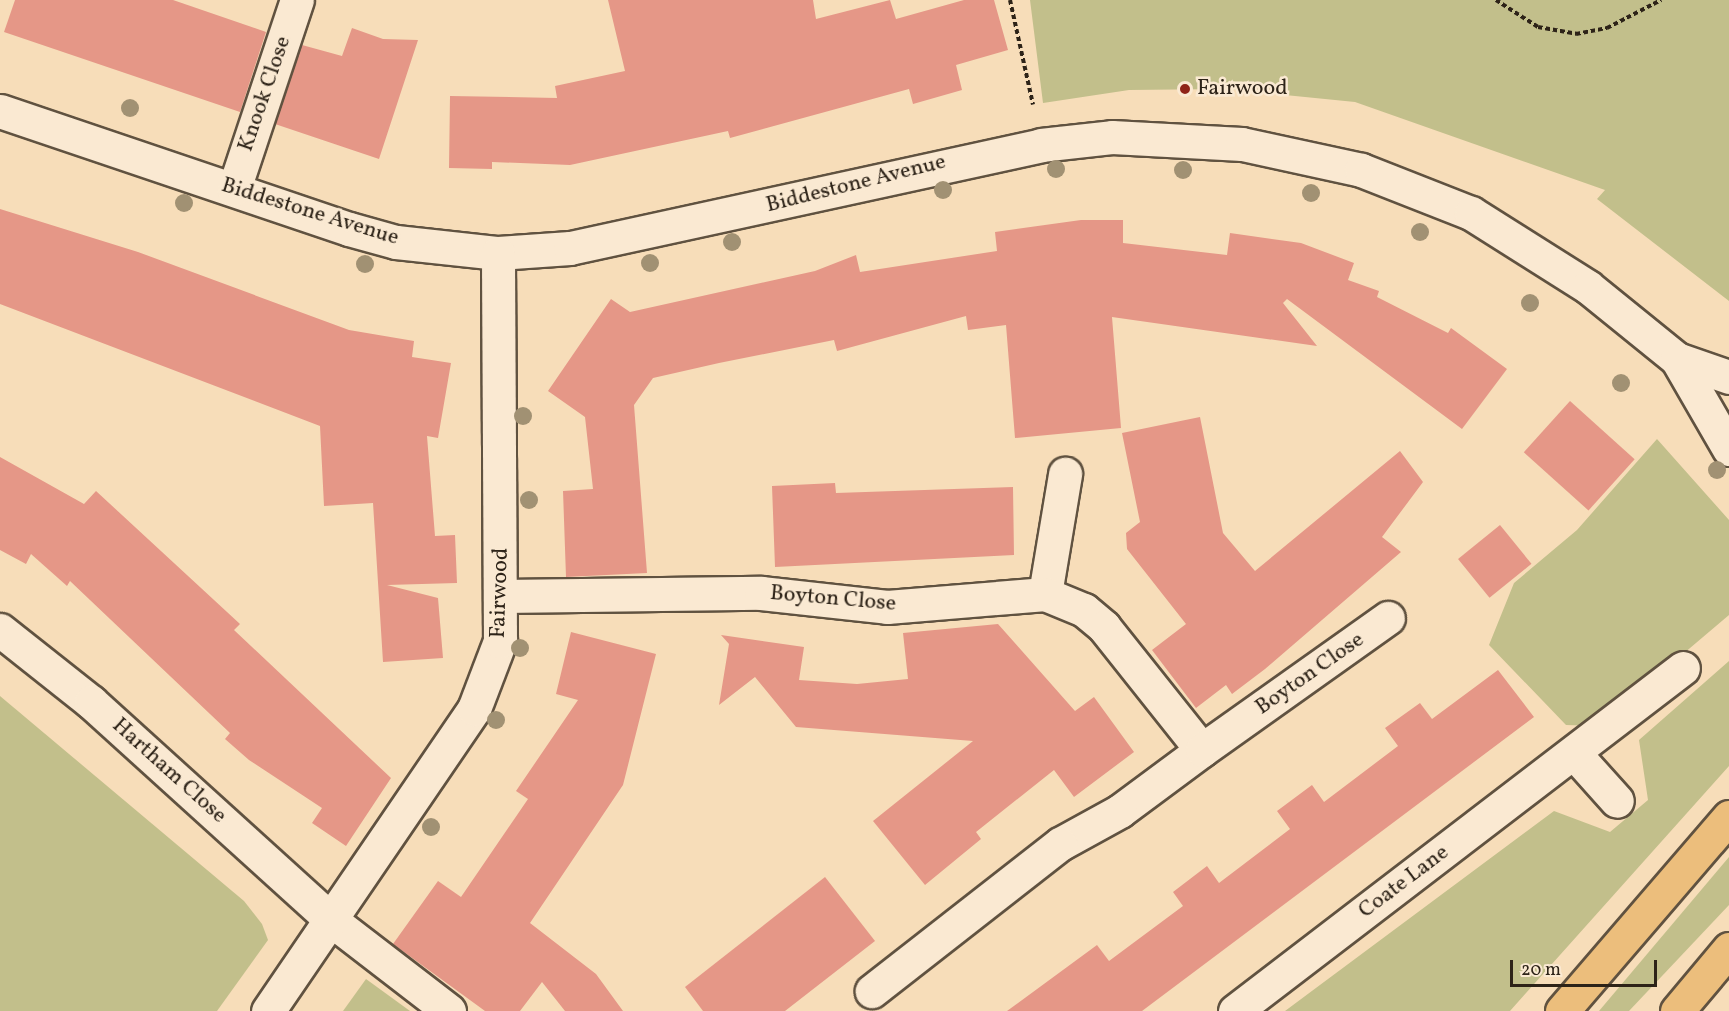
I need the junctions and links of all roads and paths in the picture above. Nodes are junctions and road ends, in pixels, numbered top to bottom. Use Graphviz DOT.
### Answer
graph roads {
  1 [pos="297,0"];
  2 [pos="1010,0"];
  3 [pos="1496,0"];
  4 [pos="1661,0"];
  5 [pos="0,111"];
  6 [pos="1041,145"];
  7 [pos="234,189"];
  8 [pos="498,253"];
  9 [pos="1677,359"];
  10 [pos="1729,377"];
  11 [pos="1729,449"];
  12 [pos="1065,474"];
  13 [pos="1045,594"];
  14 [pos="502,596"];
  15 [pos="1388,618"];
  16 [pos="0,630"];
  17 [pos="1683,668"];
  18 [pos="1202,750"];
  19 [pos="1574,753"];
  20 [pos="1617,801"];
  21 [pos="1729,817"];
  22 [pos="331,920"];
  23 [pos="1729,949"];
  24 [pos="872,991"];
  25 [pos="268,1011"];
  26 [pos="449,1011"];
  27 [pos="1235,1011"];
  28 [pos="1562,1011"];
  29 [pos="1677,1011"];
  1 -- 7 [label="street, Knook Close"];
  2 -- 6 [label="path"];
  3 -- 4 [label="path"];
  5 -- 7 [label="street, Biddestone Avenue"];
  6 -- 8 [label="street, Biddestone Avenue"];
  6 -- 9 [label="street, Biddestone Avenue"];
  7 -- 8 [label="street, Biddestone Avenue"];
  8 -- 14 [label="street, Fairwood"];
  9 -- 10 [label="street, Biddestone Avenue"];
  9 -- 11 [label="street, Biddestone Avenue"];
  12 -- 13 [label="street"];
  13 -- 14 [label="street, Boyton Close"];
  13 -- 18 [label="street, Boyton Close"];
  14 -- 22 [label="street, Fairwood"];
  15 -- 18 [label="street, Boyton Close"];
  16 -- 22 [label="street, Hartham Close"];
  17 -- 19 [label="street, Coate Lane"];
  18 -- 24 [label="street, Boyton Close"];
  19 -- 20 [label="street"];
  19 -- 27 [label="street, Coate Lane"];
  21 -- 28 [label="main road"];
  22 -- 25 [label="street, Fairwood"];
  22 -- 26 [label="street"];
  23 -- 29 [label="main road"];
}
